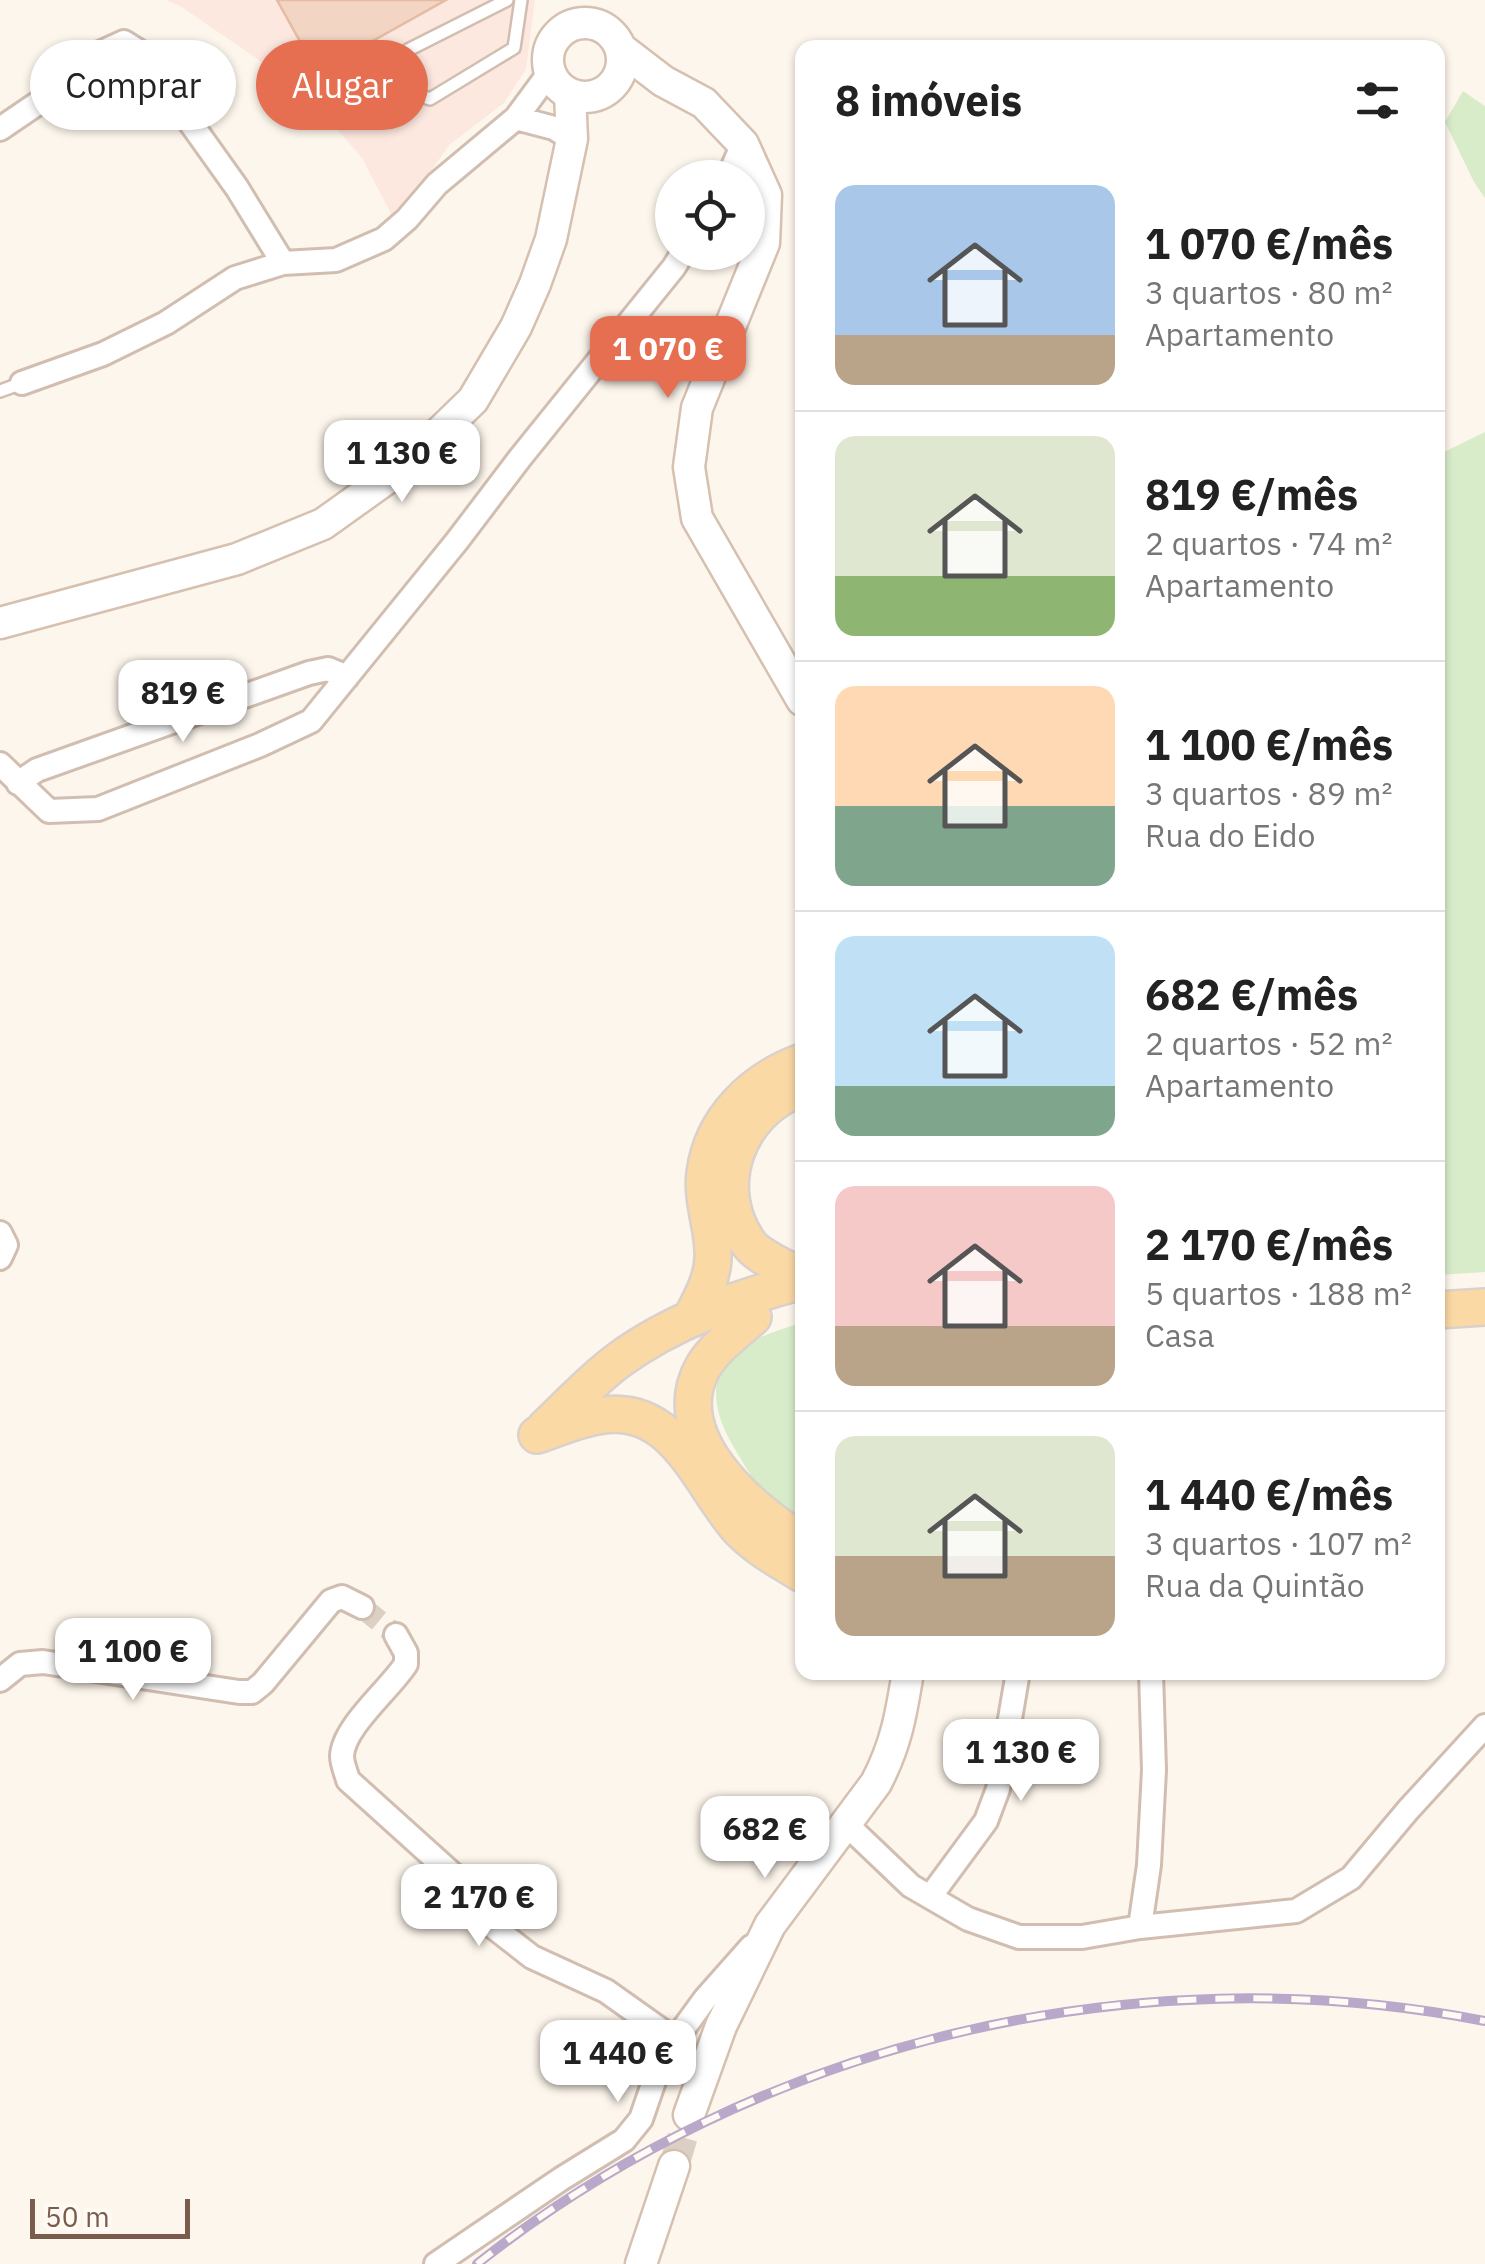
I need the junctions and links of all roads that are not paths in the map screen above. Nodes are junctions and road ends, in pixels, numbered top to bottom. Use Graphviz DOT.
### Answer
graph roads {
  1 [pos="507,0"];
  2 [pos="521,0"];
  3 [pos="595,20"];
  4 [pos="662,81"];
  5 [pos="578,88"];
  6 [pos="516,118"];
  7 [pos="0,129"];
  8 [pos="572,138"];
  9 [pos="743,144"];
  10 [pos="736,160"];
  11 [pos="283,263"];
  12 [pos="672,270"];
  13 [pos="11,387"];
  14 [pos="0,623"];
  15 [pos="347,678"];
  16 [pos="795,688"];
  17 [pos="0,764"];
  18 [pos="18,783"];
  19 [pos="795,1065"];
  20 [pos="795,1091"];
  21 [pos="0,1233"];
  22 [pos="0,1258"];
  23 [pos="795,1275"];
  24 [pos="795,1281"];
  25 [pos="795,1304"];
  26 [pos="1485,1307"];
  27 [pos="1445,1310"];
  28 [pos="692,1317"];
  29 [pos="753,1317"];
  30 [pos="570,1404"];
  31 [pos="795,1538"];
  32 [pos="795,1570"];
  33 [pos="362,1606"];
  34 [pos="396,1636"];
  35 [pos="0,1680"];
  36 [pos="907,1680"];
  37 [pos="1017,1680"];
  38 [pos="1151,1680"];
  39 [pos="1485,1726"];
  40 [pos="1474,1755"];
  41 [pos="846,1824"];
  42 [pos="930,1897"];
  43 [pos="770,1925"];
  44 [pos="1140,1927"];
  45 [pos="675,2040"];
  46 [pos="689,2114"];
  47 [pos="674,2166"];
  48 [pos="436,2264"];
  49 [pos="641,2264"];
  1 -- 2 [label="lane"];
  3 -- 4 [label="main road"];
  3 -- 5 [label="main road"];
  3 -- 5 [label="main road"];
  4 -- 5 [label="main road"];
  4 -- 9 [label="main road"];
  5 -- 6 [label="street"];
  5 -- 8 [label="main road"];
  6 -- 8 [label="street"];
  6 -- 11 [label="street"];
  7 -- 11 [label="street"];
  8 -- 14 [label="main road"];
  9 -- 10 [label="street"];
  9 -- 16 [label="main road"];
  11 -- 13 [label="street"];
  12 -- 15 [label="street"];
  15 -- 18 [label="street"];
  15 -- 18 [label="street"];
  17 -- 18 [label="street"];
  19 -- 28 [label="main road"];
  20 -- 23 [label="main road"];
  21 -- 22 [label="street"];
  24 -- 28 [label="main road"];
  25 -- 29 [label="main road"];
  26 -- 27 [label="main road"];
  28 -- 30 [label="main road"];
  29 -- 30 [label="main road"];
  29 -- 31 [label="main road"];
  30 -- 32 [label="main road"];
  33 -- 35 [label="street"];
  34 -- 45 [label="street"];
  36 -- 41 [label="main road"];
  37 -- 42 [label="street"];
  38 -- 44 [label="street"];
  39 -- 40 [label="street"];
  40 -- 44 [label="street"];
  41 -- 42 [label="street"];
  41 -- 43 [label="main road"];
  42 -- 44 [label="street"];
  43 -- 45 [label="street"];
  43 -- 46 [label="main road"];
  45 -- 48 [label="street"];
  47 -- 49 [label="main road"];
}
